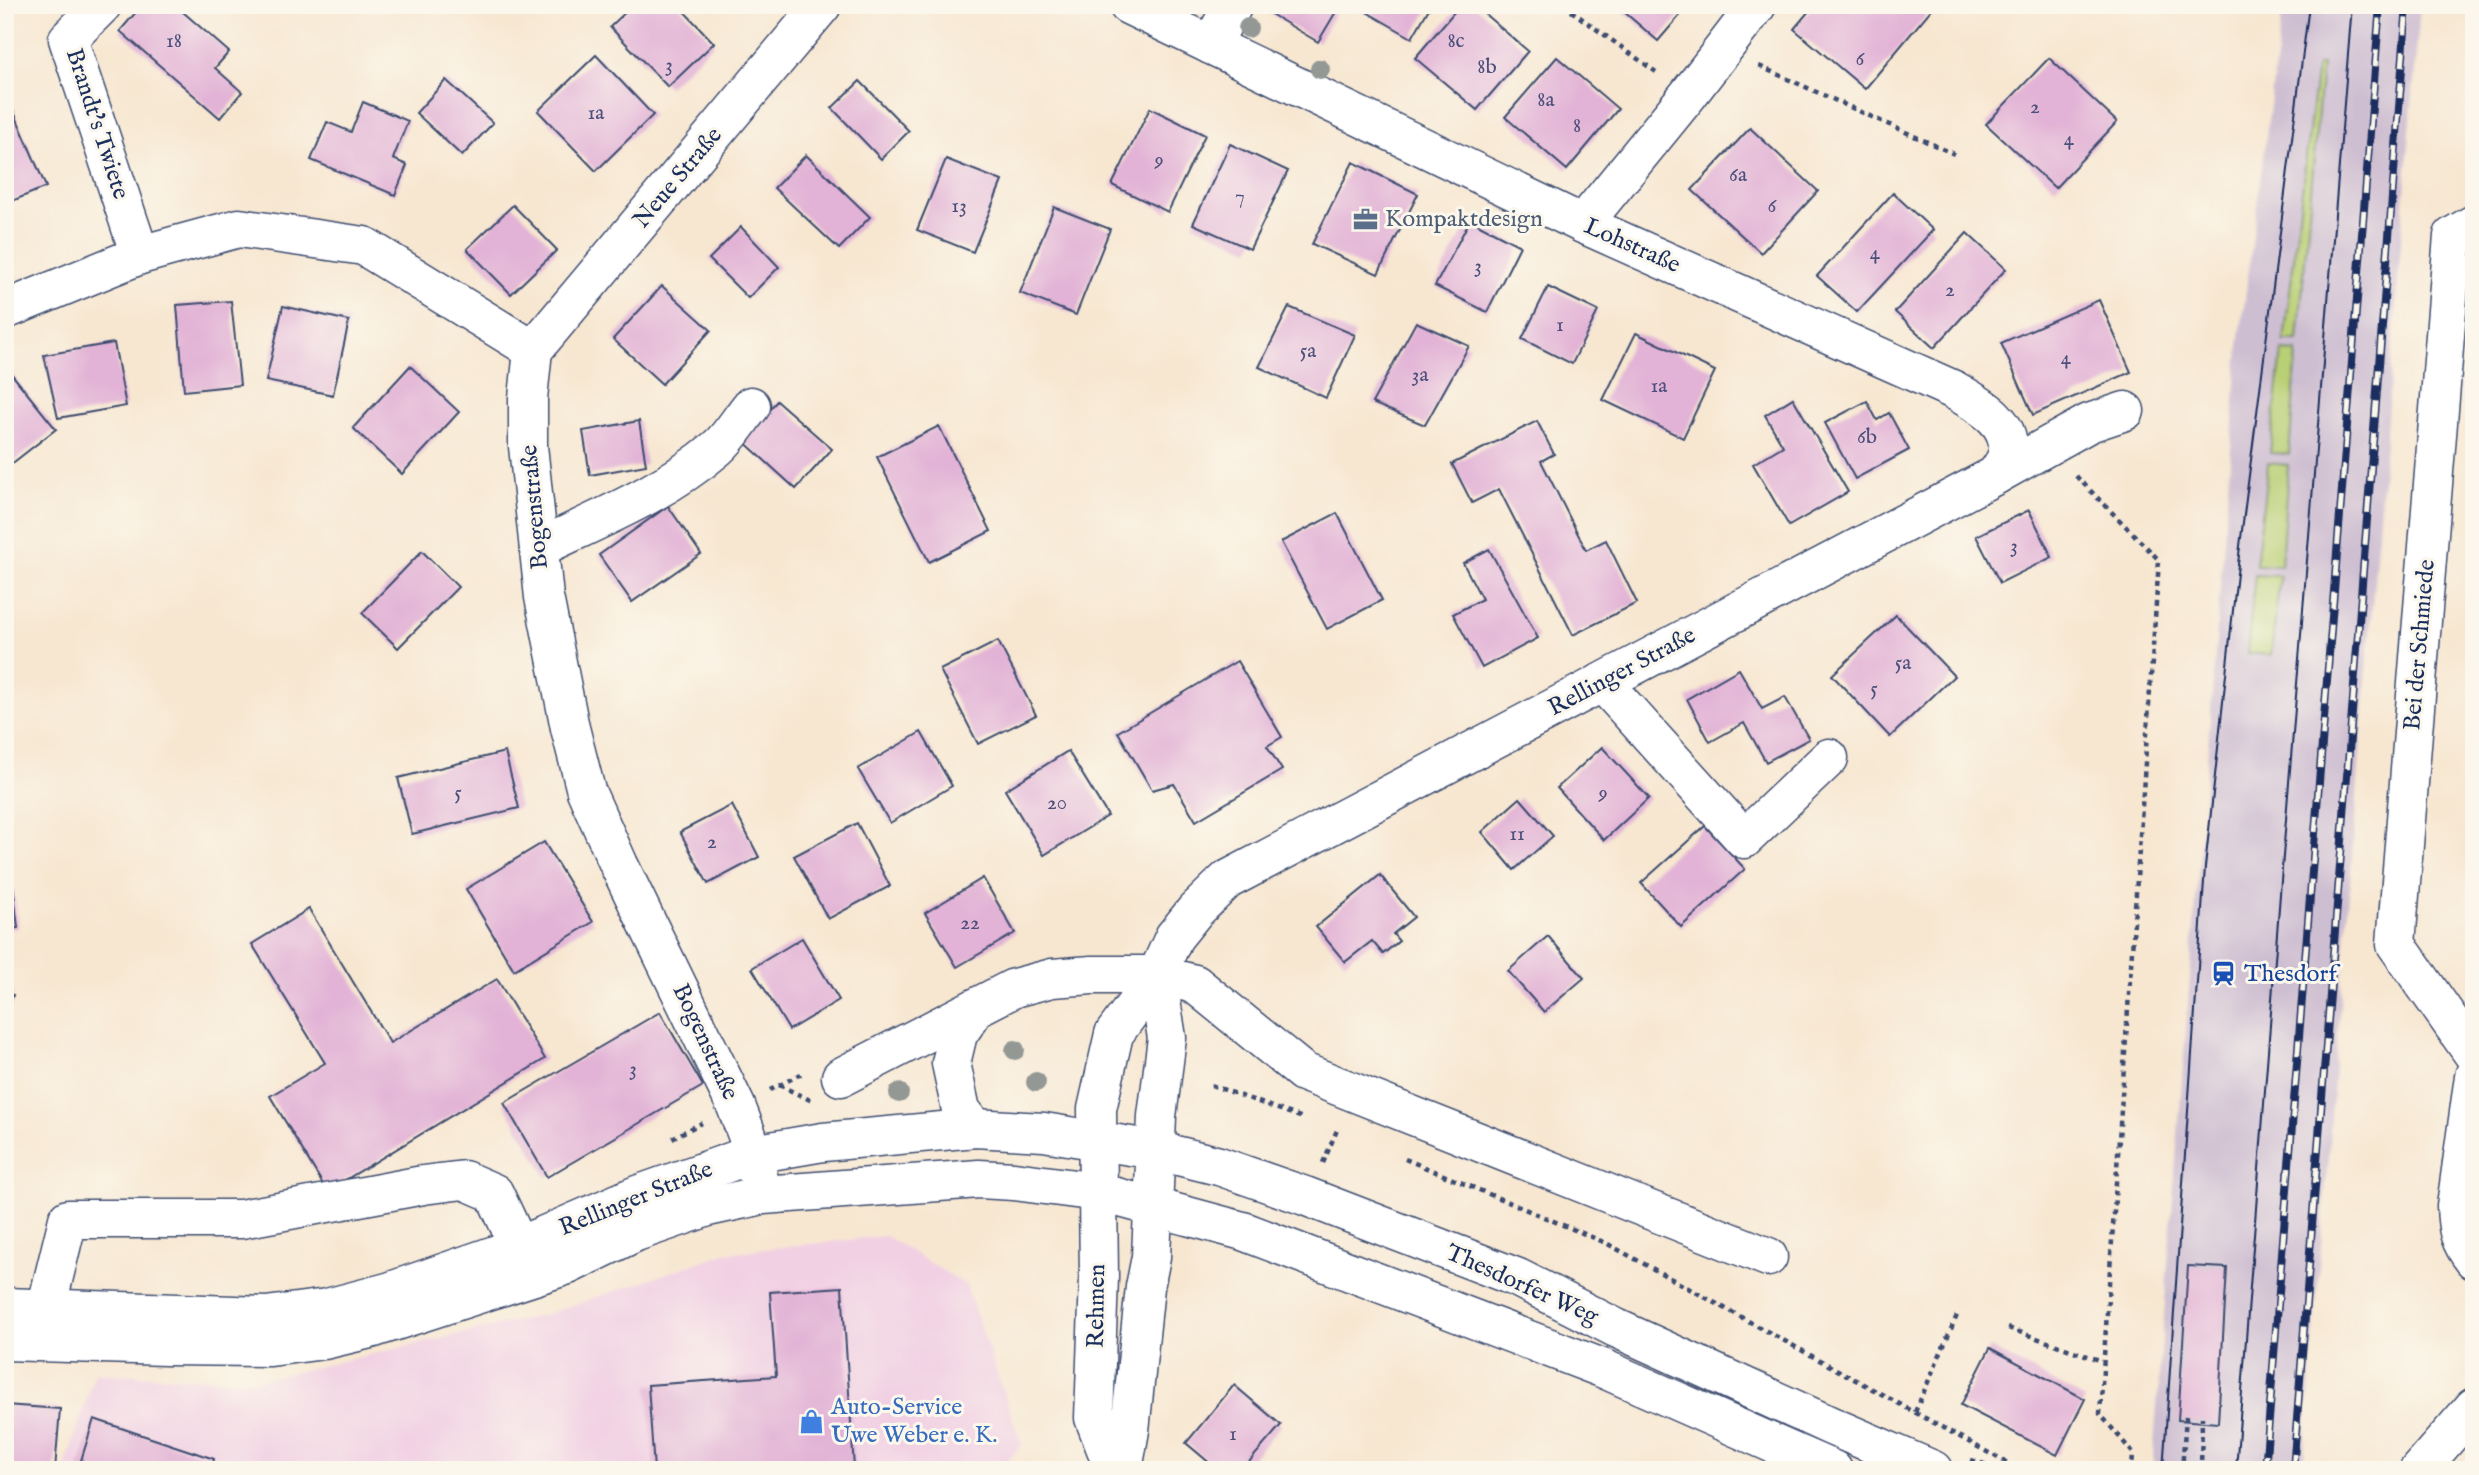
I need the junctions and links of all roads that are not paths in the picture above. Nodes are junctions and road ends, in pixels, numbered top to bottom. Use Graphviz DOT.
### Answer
graph roads {
  1 [pos="102,5"];
  2 [pos="822,5"];
  3 [pos="1128,5"];
  4 [pos="1233,5"];
  5 [pos="1757,5"];
  6 [pos="1211,45"];
  7 [pos="1583,224"];
  8 [pos="2474,224"];
  9 [pos="140,254"];
  10 [pos="5,310"];
  11 [pos="533,350"];
  12 [pos="751,406"];
  13 [pos="2124,411"];
  14 [pos="1996,475"];
  15 [pos="539,548"];
  16 [pos="1602,682"];
  17 [pos="1829,758"];
  18 [pos="1157,975"];
  19 [pos="976,1008"];
  20 [pos="2474,1055"];
  21 [pos="2474,1076"];
  22 [pos="841,1077"];
  23 [pos="975,1128"];
  24 [pos="1097,1139"];
  25 [pos="1155,1150"];
  26 [pos="753,1153"];
  27 [pos="1098,1192"];
  28 [pos="763,1195"];
  29 [pos="1154,1208"];
  30 [pos="515,1248"];
  31 [pos="1768,1257"];
  32 [pos="2474,1260"];
  33 [pos="5,1307"];
  34 [pos="46,1309"];
  35 [pos="5,1341"];
  36 [pos="2474,1407"];
  37 [pos="1114,1470"];
  38 [pos="1123,1470"];
  39 [pos="1833,1470"];
  40 [pos="1933,1470"];
  41 [pos="2419,1470"];
  1 -- 9 [label="street, Brandt's Twiete"];
  2 -- 11 [label="street, Neue Straße"];
  3 -- 6 [label="street, Lohstraße"];
  4 -- 6 [label="street"];
  5 -- 7 [label="street"];
  6 -- 7 [label="street, Lohstraße"];
  7 -- 14 [label="street, Lohstraße"];
  8 -- 20 [label="street, Bei der Schmiede"];
  9 -- 10 [label="street"];
  9 -- 11 [label="street"];
  11 -- 15 [label="street, Bogenstraße"];
  12 -- 15 [label="street"];
  13 -- 14 [label="street, Rellinger Straße"];
  14 -- 16 [label="street, Rellinger Straße"];
  15 -- 26 [label="street, Bogenstraße"];
  16 -- 17 [label="street"];
  16 -- 18 [label="street, Rellinger Straße"];
  18 -- 19 [label="street"];
  18 -- 24 [label="street, Rellinger Straße"];
  18 -- 25 [label="street"];
  18 -- 31 [label="street"];
  19 -- 22 [label="street"];
  19 -- 23 [label="street"];
  21 -- 32 [label="street"];
  23 -- 24 [label="street, Rellinger Straße"];
  23 -- 26 [label="street, Rellinger Straße"];
  24 -- 25 [label="street, Thesdorfer Weg"];
  24 -- 27 [label="street, Rehmen"];
  25 -- 29 [label="street"];
  25 -- 40 [label="street, Thesdorfer Weg"];
  26 -- 28 [label="street, Bogenstraße"];
  26 -- 30 [label="street, Rellinger Straße"];
  27 -- 28 [label="street, Rellinger Straße"];
  27 -- 29 [label="street, Thesdorfer Weg"];
  27 -- 37 [label="street, Rehmen"];
  28 -- 35 [label="street, Rellinger Straße"];
  29 -- 38 [label="street, Rehmen"];
  29 -- 39 [label="street, Thesdorfer Weg"];
  30 -- 34 [label="street, Rellinger Straße"];
  30 -- 34 [label="street"];
  33 -- 34 [label="street, Rellinger Straße"];
  36 -- 41 [label="street"];
}
